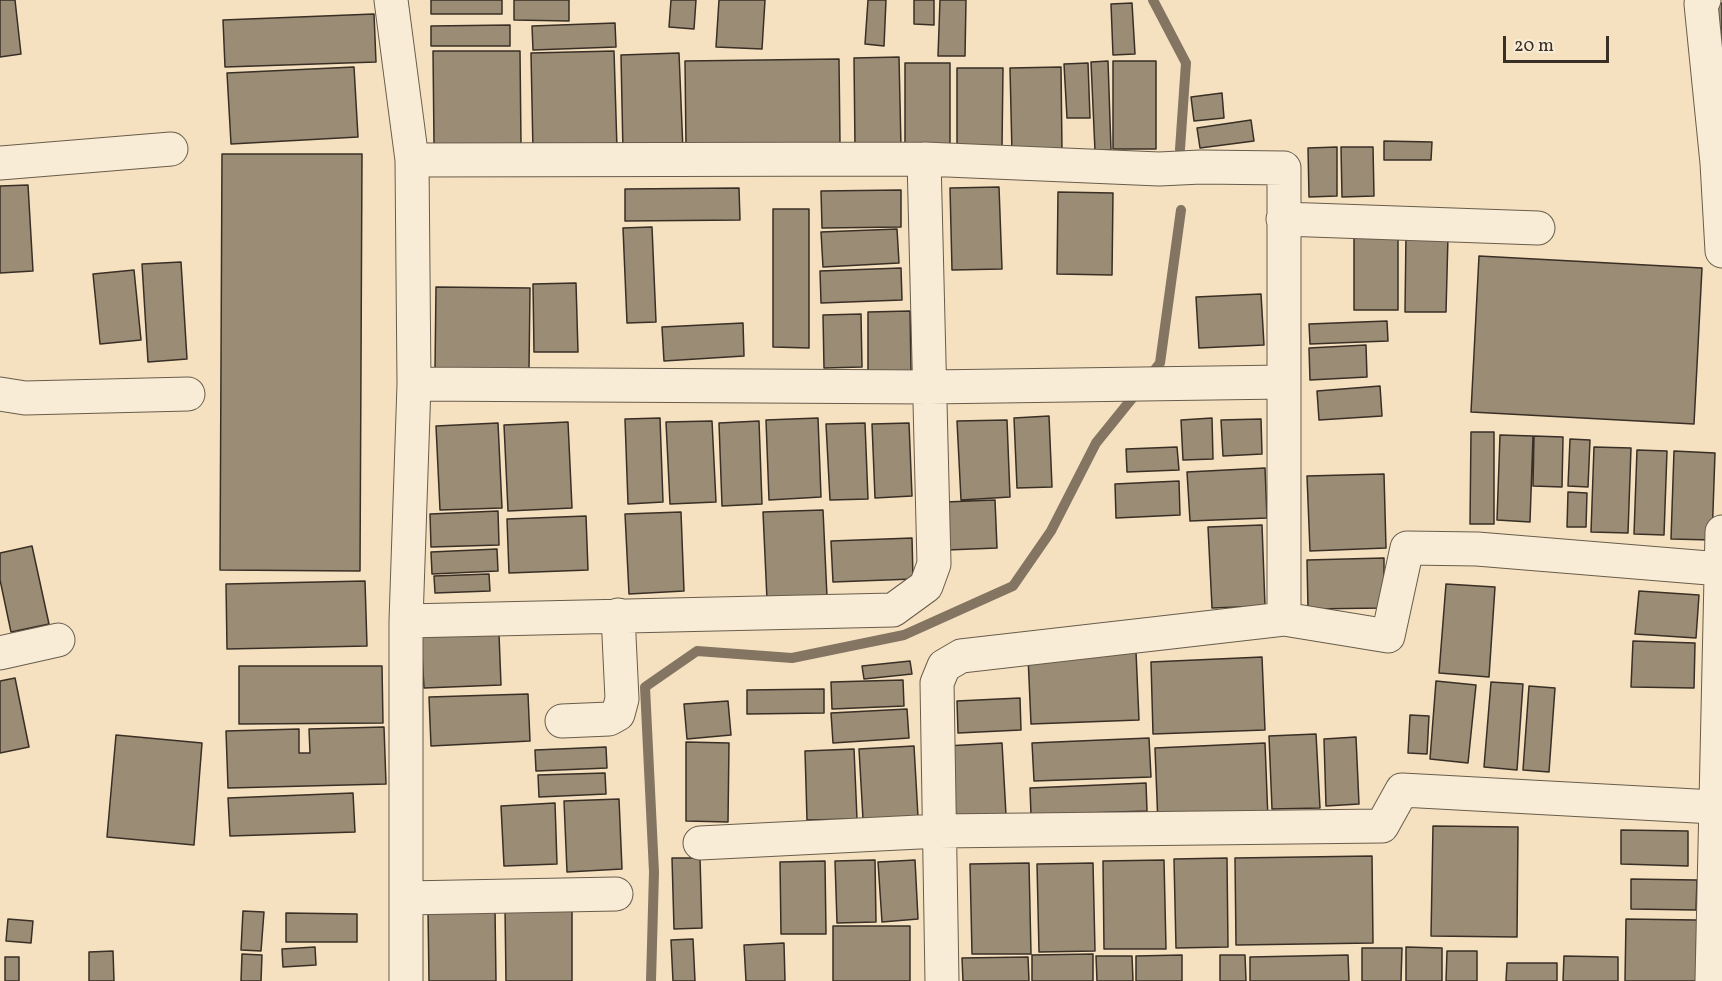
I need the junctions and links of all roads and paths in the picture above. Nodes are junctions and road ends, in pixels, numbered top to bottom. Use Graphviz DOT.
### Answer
graph roads {
  1 [pos="391,0"];
  2 [pos="1704,0"];
  3 [pos="171,149"];
  4 [pos="924,159"];
  5 [pos="412,160"];
  6 [pos="0,163"];
  7 [pos="1719,163"];
  8 [pos="1283,219"];
  9 [pos="1538,228"];
  10 [pos="1722,251"];
  11 [pos="1284,382"];
  12 [pos="414,384"];
  13 [pos="929,387"];
  14 [pos="0,394"];
  15 [pos="188,394"];
  16 [pos="1722,532"];
  17 [pos="1721,569"];
  18 [pos="618,615"];
  19 [pos="1284,619"];
  20 [pos="406,621"];
  21 [pos="58,640"];
  22 [pos="1,648"];
  23 [pos="562,721"];
  24 [pos="1714,807"];
  25 [pos="939,831"];
  26 [pos="700,843"];
  27 [pos="616,894"];
  28 [pos="406,898"];
  29 [pos="1715,973"];
  30 [pos="406,981"];
  31 [pos="942,981"];
  1 -- 5 [label="street"];
  2 -- 7 [label="street"];
  3 -- 6 [label="street"];
  4 -- 5 [label="street"];
  4 -- 8 [label="street"];
  4 -- 13 [label="street"];
  5 -- 12 [label="street"];
  7 -- 10 [label="street"];
  8 -- 9 [label="street"];
  8 -- 11 [label="street"];
  11 -- 13 [label="street"];
  11 -- 19 [label="street"];
  12 -- 13 [label="street"];
  12 -- 20 [label="street"];
  13 -- 18 [label="street"];
  14 -- 15 [label="street"];
  16 -- 17 [label="street"];
  17 -- 19 [label="street"];
  17 -- 24 [label="street"];
  18 -- 20 [label="street"];
  18 -- 23 [label="street"];
  19 -- 25 [label="street"];
  20 -- 28 [label="street"];
  21 -- 22 [label="street"];
  24 -- 25 [label="street"];
  24 -- 29 [label="street"];
  25 -- 26 [label="street"];
  25 -- 31 [label="street"];
  27 -- 28 [label="street"];
  28 -- 30 [label="street"];
}
